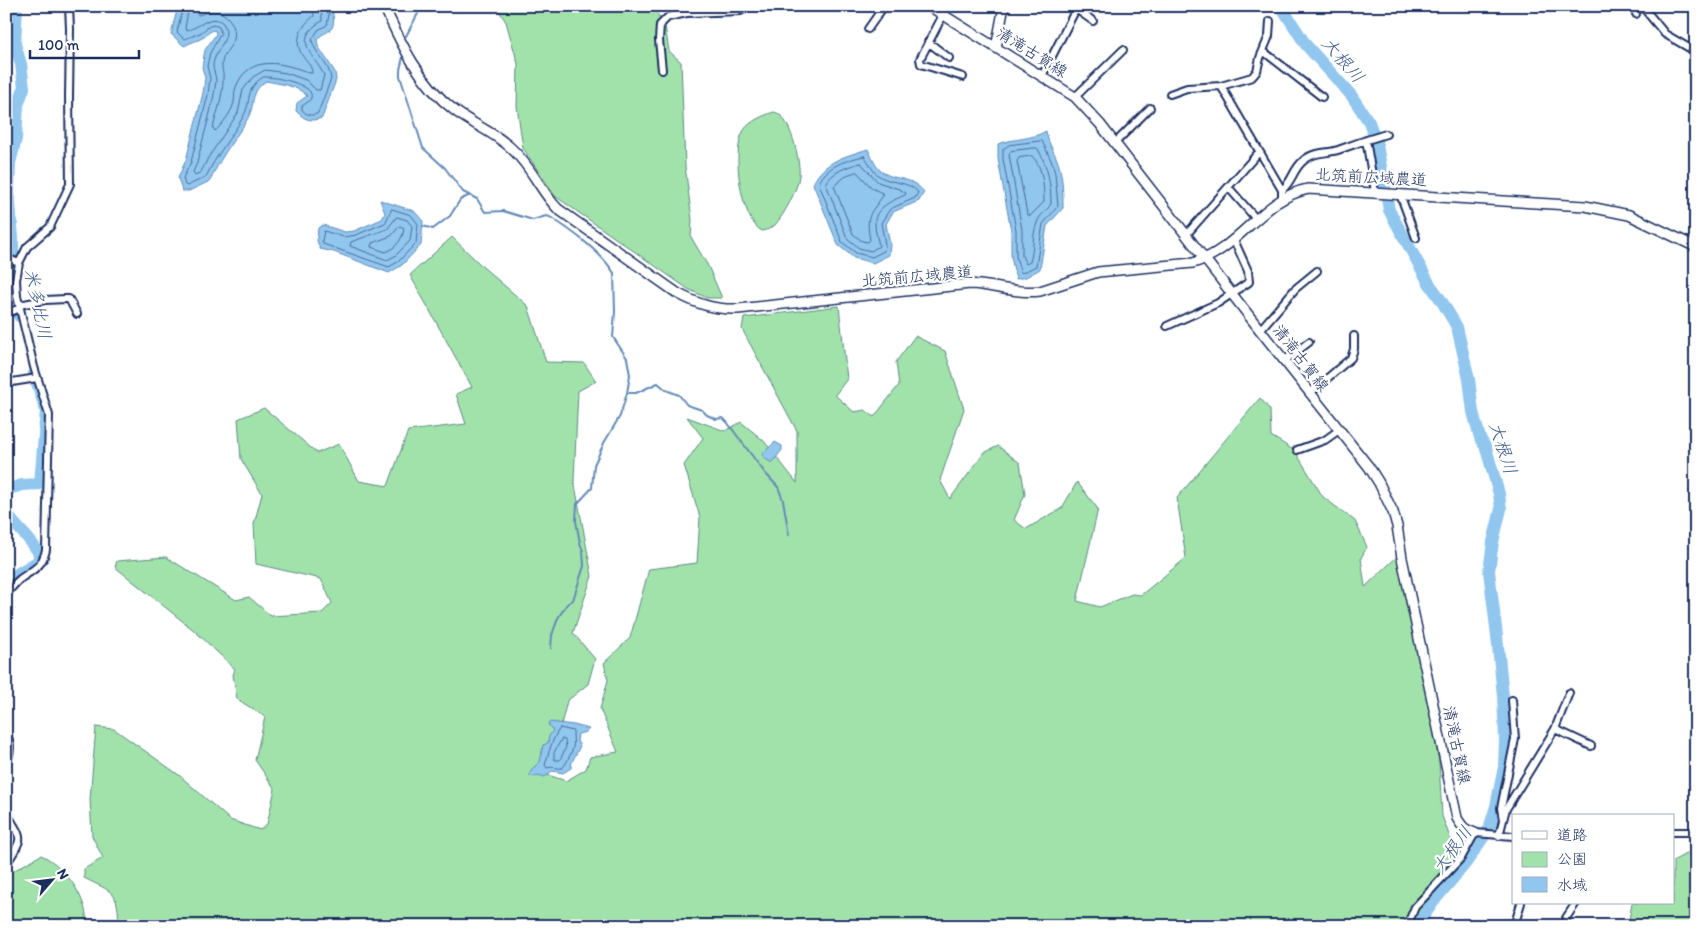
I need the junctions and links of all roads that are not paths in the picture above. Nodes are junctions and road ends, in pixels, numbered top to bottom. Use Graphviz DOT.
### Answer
graph roads {
  1 [pos="69,6"];
  2 [pos="384,6"];
  3 [pos="747,6"];
  4 [pos="884,6"];
  5 [pos="929,6"];
  6 [pos="1004,6"];
  7 [pos="1084,6"];
  8 [pos="1635,6"];
  9 [pos="1642,6"];
  10 [pos="1075,8"];
  11 [pos="1636,14"];
  12 [pos="943,15"];
  13 [pos="1093,21"];
  14 [pos="1270,21"];
  15 [pos="868,29"];
  16 [pos="928,42"];
  17 [pos="996,48"];
  18 [pos="1123,50"];
  19 [pos="1263,51"];
  20 [pos="1696,52"];
  21 [pos="950,58"];
  22 [pos="662,70"];
  23 [pos="1042,76"];
  24 [pos="963,77"];
  25 [pos="1221,86"];
  26 [pos="1170,94"];
  27 [pos="1075,97"];
  28 [pos="1322,97"];
  29 [pos="1150,108"];
  30 [pos="1386,134"];
  31 [pos="1366,140"];
  32 [pos="1115,143"];
  33 [pos="1259,152"];
  34 [pos="1229,188"];
  35 [pos="1282,190"];
  36 [pos="1378,192"];
  37 [pos="1400,194"];
  38 [pos="1282,200"];
  39 [pos="1257,220"];
  40 [pos="1186,235"];
  41 [pos="1416,238"];
  42 [pos="1234,240"];
  43 [pos="1696,246"];
  44 [pos="6,258"];
  45 [pos="1205,259"];
  46 [pos="18,263"];
  47 [pos="1317,271"];
  48 [pos="1232,294"];
  49 [pos="20,307"];
  50 [pos="6,314"];
  51 [pos="77,314"];
  52 [pos="1167,326"];
  53 [pos="1260,330"];
  54 [pos="1354,336"];
  55 [pos="1309,342"];
  56 [pos="1284,361"];
  57 [pos="37,378"];
  58 [pos="6,383"];
  59 [pos="1310,393"];
  60 [pos="1339,430"];
  61 [pos="1297,450"];
  62 [pos="6,594"];
  63 [pos="1569,693"];
  64 [pos="1512,700"];
  65 [pos="1555,729"];
  66 [pos="6,734"];
  67 [pos="1591,746"];
  68 [pos="6,766"];
  69 [pos="6,812"];
  70 [pos="1503,820"];
  71 [pos="1674,832"];
  72 [pos="1696,832"];
  73 [pos="1475,833"];
  74 [pos="1499,836"];
  75 [pos="1512,836"];
  76 [pos="6,864"];
  77 [pos="1520,904"];
  78 [pos="1575,904"];
  79 [pos="1407,926"];
  80 [pos="1512,926"];
  81 [pos="1565,926"];
  1 -- 46 [label="street"];
  2 -- 45 [label="street, 北筑前広域農道"];
  3 -- 22 [label="street"];
  4 -- 15 [label="street"];
  5 -- 12 [label="street, 清滝古賀線"];
  6 -- 17 [label="street"];
  7 -- 10 [label="street"];
  8 -- 11 [label="street"];
  9 -- 20 [label="street"];
  10 -- 13 [label="street"];
  10 -- 23 [label="street"];
  12 -- 16 [label="street"];
  12 -- 17 [label="street, 清滝古賀線"];
  14 -- 19 [label="street"];
  16 -- 21 [label="street"];
  16 -- 24 [label="street"];
  17 -- 23 [label="street, 清滝古賀線"];
  18 -- 27 [label="street"];
  19 -- 25 [label="street"];
  19 -- 28 [label="street"];
  23 -- 27 [label="street, 清滝古賀線"];
  25 -- 26 [label="street"];
  25 -- 33 [label="street"];
  27 -- 32 [label="street, 清滝古賀線"];
  29 -- 32 [label="street"];
  30 -- 31 [label="street"];
  31 -- 35 [label="street"];
  31 -- 36 [label="street"];
  32 -- 40 [label="street, 清滝古賀線"];
  33 -- 34 [label="street"];
  33 -- 35 [label="street"];
  34 -- 39 [label="street"];
  34 -- 40 [label="street"];
  35 -- 38 [label="street"];
  36 -- 37 [label="street, 北筑前広域農道"];
  36 -- 38 [label="street, 北筑前広域農道"];
  37 -- 41 [label="street"];
  37 -- 43 [label="street, 北筑前広域農道"];
  38 -- 39 [label="street, 北筑前広域農道"];
  39 -- 42 [label="street, 北筑前広域農道"];
  40 -- 45 [label="street, 清滝古賀線"];
  42 -- 45 [label="street, 北筑前広域農道"];
  42 -- 48 [label="street"];
  44 -- 46 [label="street"];
  45 -- 48 [label="street, 清滝古賀線"];
  46 -- 49 [label="street"];
  47 -- 53 [label="street"];
  48 -- 52 [label="street"];
  48 -- 53 [label="street, 清滝古賀線"];
  49 -- 50 [label="street"];
  49 -- 51 [label="street"];
  49 -- 57 [label="street"];
  53 -- 56 [label="street, 清滝古賀線"];
  54 -- 59 [label="street"];
  55 -- 56 [label="street"];
  56 -- 59 [label="street, 清滝古賀線"];
  57 -- 58 [label="street"];
  57 -- 62 [label="street"];
  59 -- 60 [label="street, 清滝古賀線"];
  60 -- 61 [label="street"];
  60 -- 73 [label="street, 清滝古賀線"];
  63 -- 65 [label="street"];
  64 -- 70 [label="street"];
  65 -- 67 [label="street"];
  65 -- 70 [label="street"];
  66 -- 68 [label="street"];
  69 -- 76 [label="street"];
  70 -- 74 [label="street"];
  71 -- 72 [label="street"];
  73 -- 74 [label="street"];
  73 -- 79 [label="street"];
  74 -- 75 [label="street"];
  77 -- 80 [label="street"];
  78 -- 81 [label="street"];
}
